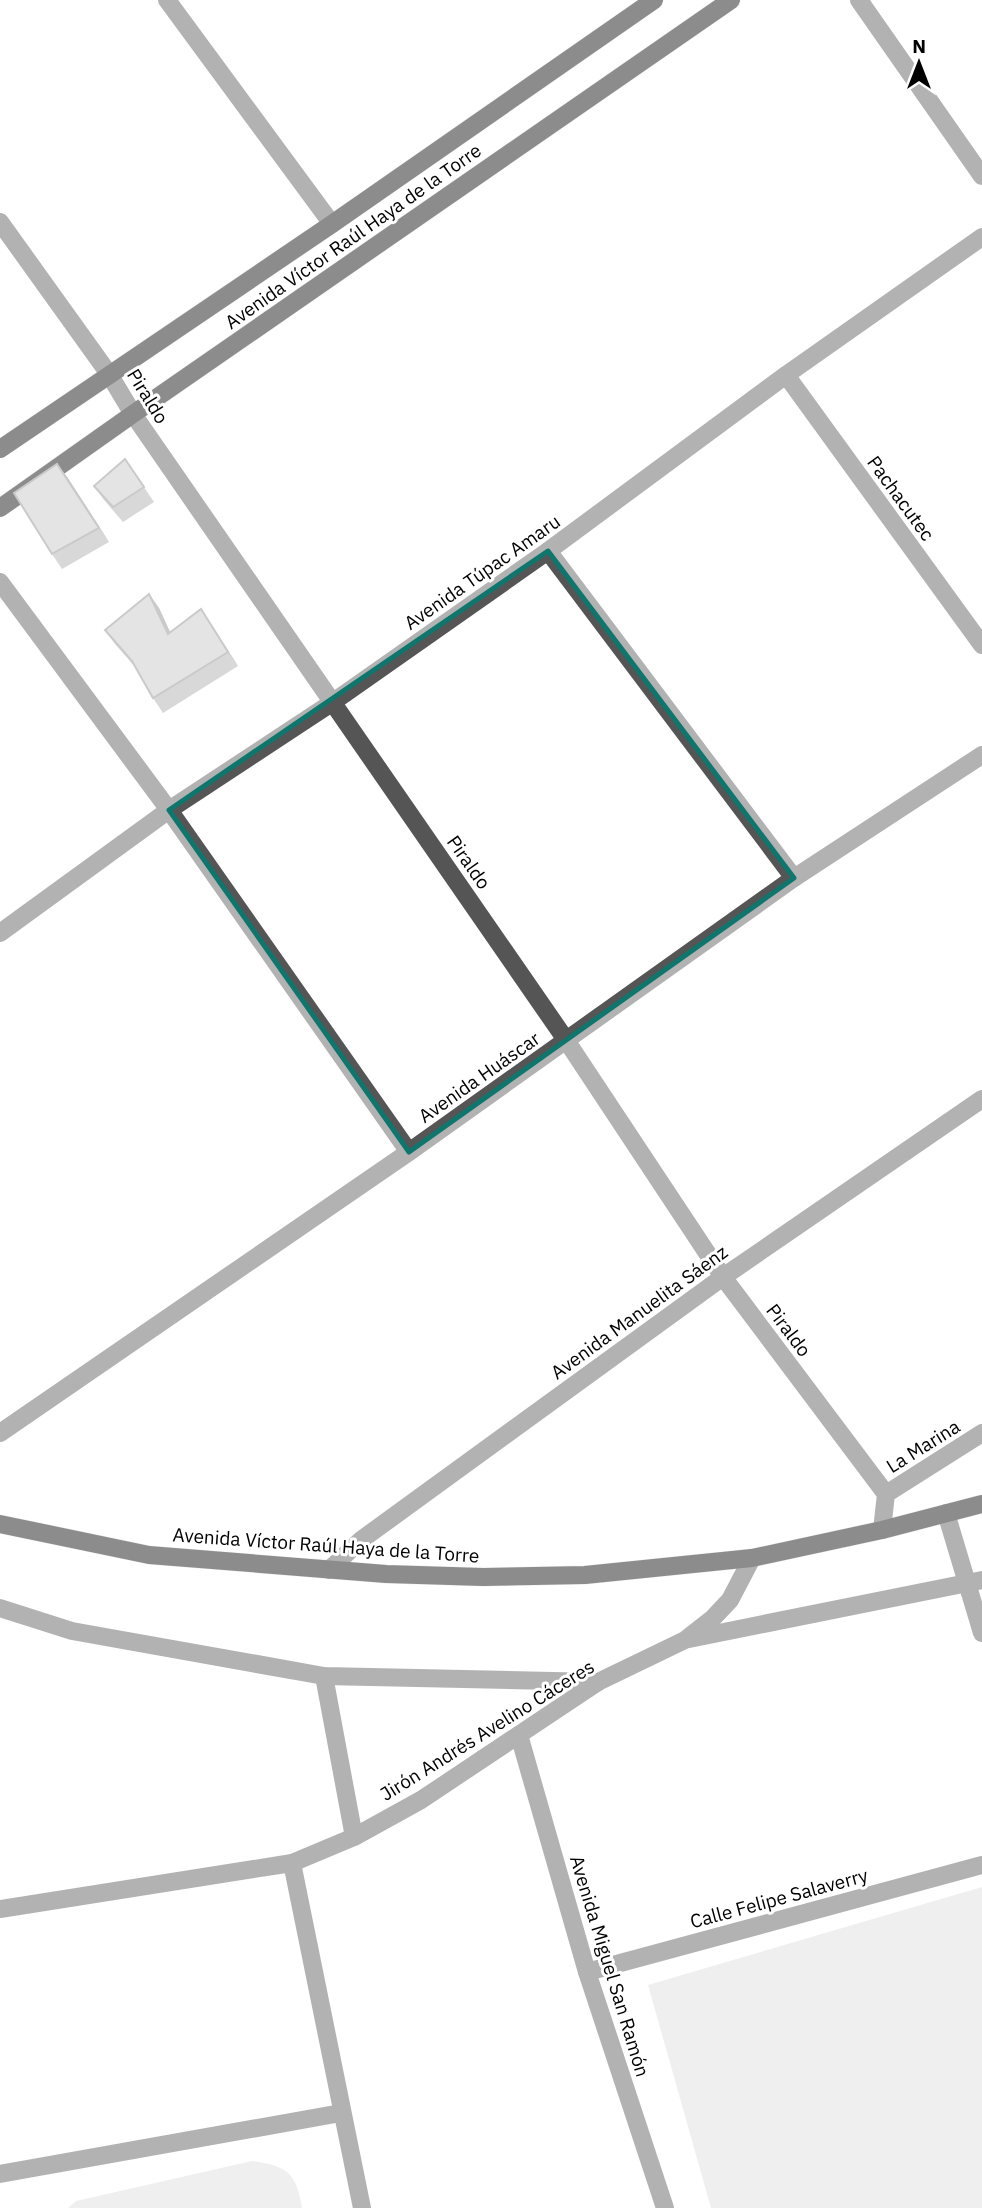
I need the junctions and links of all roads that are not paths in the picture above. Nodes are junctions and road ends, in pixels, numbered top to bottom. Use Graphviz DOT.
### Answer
graph roads {
  1 [pos="167,0"];
  2 [pos="653,0"];
  3 [pos="732,0"];
  4 [pos="859,0"];
  5 [pos="982,176"];
  6 [pos="0,222"];
  7 [pos="332,225"];
  8 [pos="982,237"];
  9 [pos="109,374"];
  10 [pos="786,375"];
  11 [pos="133,414"];
  12 [pos="0,449"];
  13 [pos="0,508"];
  14 [pos="548,551"];
  15 [pos="0,582"];
  16 [pos="982,645"];
  17 [pos="333,702"];
  18 [pos="982,755"];
  19 [pos="169,810"];
  20 [pos="794,878"];
  21 [pos="0,933"];
  22 [pos="566,1040"];
  23 [pos="982,1098"];
  24 [pos="409,1152"];
  25 [pos="723,1277"];
  26 [pos="0,1433"];
  27 [pos="982,1433"];
  28 [pos="886,1494"];
  29 [pos="982,1504"];
  30 [pos="946,1513"];
  31 [pos="0,1524"];
  32 [pos="882,1530"];
  33 [pos="752,1558"];
  34 [pos="330,1570"];
  35 [pos="974,1583"];
  36 [pos="0,1608"];
  37 [pos="982,1633"];
  38 [pos="685,1640"];
  39 [pos="324,1676"];
  40 [pos="598,1682"];
  41 [pos="519,1735"];
  42 [pos="354,1837"];
  43 [pos="292,1863"];
  44 [pos="982,1865"];
  45 [pos="0,1909"];
  46 [pos="587,1972"];
  47 [pos="341,2113"];
  48 [pos="0,2174"];
  49 [pos="362,2208"];
  50 [pos="666,2208"];
  1 -- 7 [label="street"];
  2 -- 7 [label="main road, Avenida Víctor Raúl Haya de la Torre"];
  3 -- 11 [label="main road, Avenida Víctor Raúl Haya de la Torre"];
  4 -- 5 [label="street"];
  6 -- 9 [label="street, Piraldo"];
  7 -- 9 [label="main road, Avenida Víctor Raúl Haya de la Torre"];
  8 -- 10 [label="street, Avenida Túpac Amaru"];
  9 -- 11 [label="street, Piraldo"];
  9 -- 12 [label="main road, Avenida Víctor Raúl Haya de la Torre"];
  10 -- 14 [label="street, Avenida Túpac Amaru"];
  10 -- 16 [label="street, Pachacutec"];
  11 -- 13 [label="main road, Avenida Víctor Raúl Haya de la Torre"];
  11 -- 17 [label="street, Piraldo"];
  14 -- 17 [label="street, Avenida Túpac Amaru"];
  14 -- 20 [label="street"];
  15 -- 19 [label="street"];
  17 -- 19 [label="street, Avenida Túpac Amaru"];
  17 -- 22 [label="street, Piraldo"];
  18 -- 20 [label="street, Avenida Huáscar"];
  19 -- 21 [label="street, Avenida Túpac Amaru"];
  19 -- 24 [label="street"];
  20 -- 22 [label="street, Avenida Huáscar"];
  22 -- 24 [label="street, Avenida Huáscar"];
  22 -- 25 [label="street, Piraldo"];
  23 -- 25 [label="street, Avenida Manuelita Sáenz"];
  24 -- 26 [label="street, Avenida Huáscar"];
  25 -- 28 [label="street, Piraldo"];
  25 -- 34 [label="street, Avenida Manuelita Sáenz"];
  27 -- 28 [label="street, La Marina"];
  28 -- 32 [label="street"];
  29 -- 30 [label="main road, Avenida Víctor Raúl Haya de la Torre"];
  30 -- 32 [label="main road, Avenida Víctor Raúl Haya de la Torre"];
  30 -- 35 [label="street"];
  31 -- 34 [label="main road, Avenida Víctor Raúl Haya de la Torre"];
  32 -- 33 [label="main road, Avenida Víctor Raúl Haya de la Torre"];
  33 -- 34 [label="main road, Avenida Víctor Raúl Haya de la Torre"];
  33 -- 38 [label="street, Jirón Andrés Avelino Cáceres"];
  35 -- 37 [label="street"];
  35 -- 38 [label="street"];
  36 -- 39 [label="street"];
  38 -- 40 [label="street, Jirón Andrés Avelino Cáceres"];
  39 -- 40 [label="street"];
  39 -- 42 [label="street"];
  40 -- 41 [label="street, Jirón Andrés Avelino Cáceres"];
  41 -- 42 [label="street, Jirón Andrés Avelino Cáceres"];
  41 -- 46 [label="street, Avenida Miguel San Ramón"];
  42 -- 43 [label="street, Jirón Andrés Avelino Cáceres"];
  43 -- 45 [label="street, Jirón Andrés Avelino Cáceres"];
  43 -- 47 [label="street"];
  44 -- 46 [label="street, Calle Felipe Salaverry"];
  46 -- 50 [label="street, Avenida Miguel San Ramón"];
  47 -- 48 [label="street"];
  47 -- 49 [label="street"];
}
